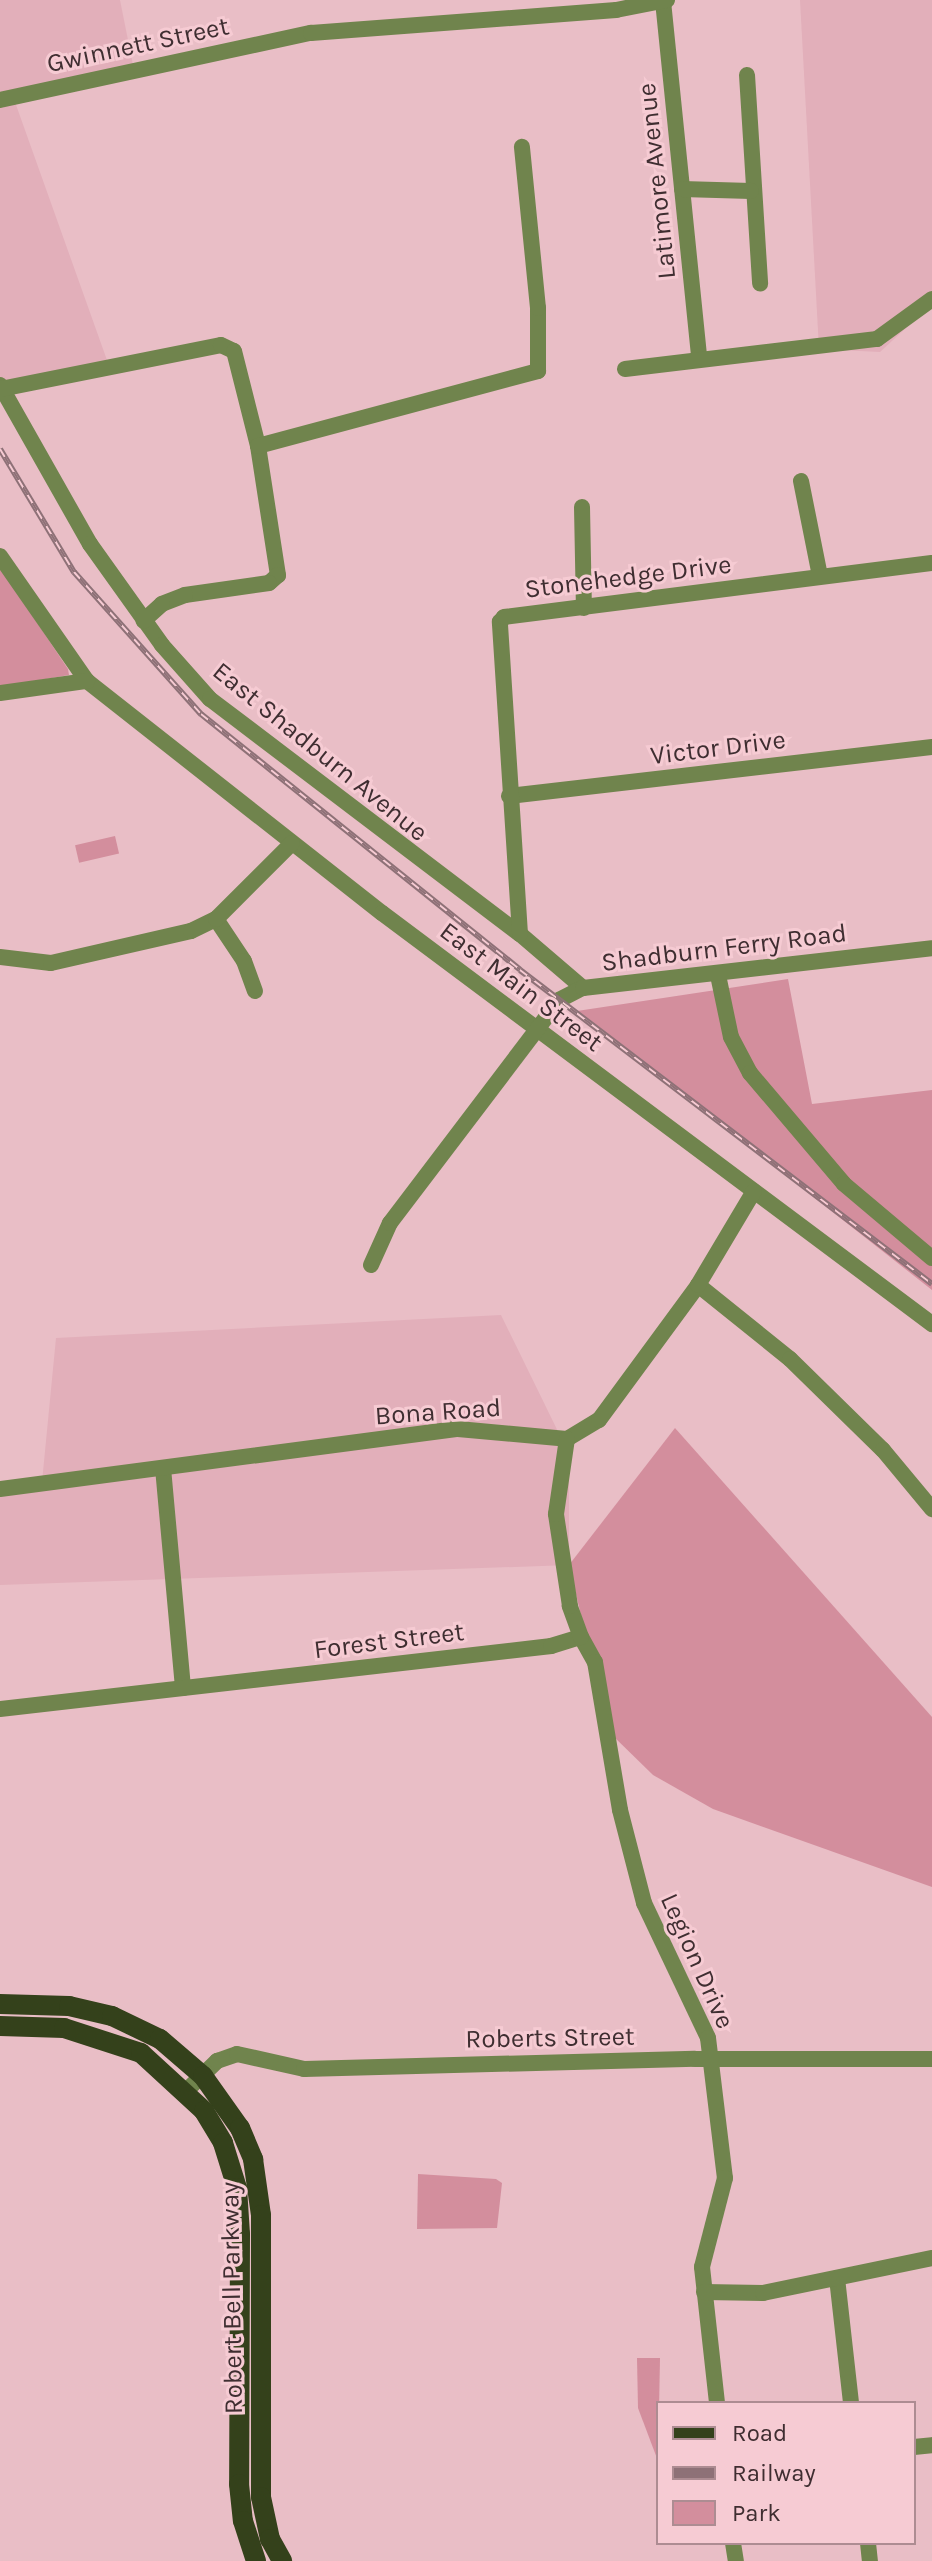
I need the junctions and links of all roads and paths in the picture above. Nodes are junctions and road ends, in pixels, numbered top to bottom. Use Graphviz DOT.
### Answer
graph roads {
  1 [pos="665,0"];
  2 [pos="568,7"];
  3 [pos="747,75"];
  4 [pos="0,100"];
  5 [pos="522,147"];
  6 [pos="682,189"];
  7 [pos="751,191"];
  8 [pos="760,284"];
  9 [pos="932,299"];
  10 [pos="699,358"];
  11 [pos="625,369"];
  12 [pos="1,387"];
  13 [pos="258,446"];
  14 [pos="801,481"];
  15 [pos="582,507"];
  16 [pos="0,556"];
  17 [pos="932,563"];
  18 [pos="820,576"];
  19 [pos="584,608"];
  20 [pos="143,621"];
  21 [pos="87,681"];
  22 [pos="0,693"];
  23 [pos="932,747"];
  24 [pos="509,796"];
  25 [pos="278,832"];
  26 [pos="292,843"];
  27 [pos="233,900"];
  28 [pos="216,919"];
  29 [pos="520,934"];
  30 [pos="932,948"];
  31 [pos="0,957"];
  32 [pos="718,975"];
  33 [pos="583,988"];
  34 [pos="255,991"];
  35 [pos="534,1027"];
  36 [pos="754,1191"];
  37 [pos="932,1258"];
  38 [pos="371,1265"];
  39 [pos="698,1285"];
  40 [pos="932,1324"];
  41 [pos="567,1439"];
  42 [pos="163,1468"];
  43 [pos="0,1489"];
  44 [pos="932,1509"];
  45 [pos="581,1637"];
  46 [pos="183,1688"];
  47 [pos="0,1709"];
  48 [pos="0,2004"];
  49 [pos="0,2026"];
  50 [pos="710,2059"];
  51 [pos="932,2059"];
  52 [pos="203,2076"];
  53 [pos="185,2092"];
  54 [pos="932,2258"];
  55 [pos="837,2278"];
  56 [pos="704,2292"];
  57 [pos="717,2401"];
  58 [pos="851,2401"];
  59 [pos="256,2561"];
  60 [pos="282,2561"];
  1 -- 2 [label="street, Gwinnett Street"];
  1 -- 6 [label="street, Latimore Avenue"];
  2 -- 4 [label="street, Gwinnett Street"];
  3 -- 7 [label="street"];
  5 -- 13 [label="street"];
  6 -- 7 [label="street"];
  6 -- 10 [label="street, Latimore Avenue"];
  7 -- 8 [label="street"];
  9 -- 10 [label="street"];
  10 -- 11 [label="street"];
  12 -- 13 [label="street"];
  12 -- 20 [label="street, East Shadburn Avenue"];
  13 -- 20 [label="street"];
  14 -- 18 [label="street"];
  15 -- 19 [label="street"];
  16 -- 21 [label="street, East Main Street"];
  17 -- 18 [label="street, Stonehedge Drive"];
  18 -- 19 [label="street, Stonehedge Drive"];
  19 -- 24 [label="street, Stonehedge Drive"];
  20 -- 29 [label="street, East Shadburn Avenue"];
  21 -- 22 [label="street"];
  21 -- 25 [label="street, East Main Street"];
  23 -- 24 [label="street, Victor Drive"];
  24 -- 29 [label="street, Stonehedge Drive"];
  25 -- 26 [label="street, East Main Street"];
  25 -- 27 [label="street"];
  26 -- 27 [label="street"];
  26 -- 35 [label="street, East Main Street"];
  27 -- 28 [label="street"];
  28 -- 31 [label="street"];
  28 -- 34 [label="street"];
  29 -- 33 [label="street, East Shadburn Avenue"];
  30 -- 32 [label="street, Shadburn Ferry Road"];
  32 -- 33 [label="street, Shadburn Ferry Road"];
  32 -- 37 [label="street"];
  33 -- 35 [label="street, Shadburn Ferry Road"];
  35 -- 36 [label="street, East Main Street"];
  35 -- 38 [label="street, Shadburn Ferry Road"];
  36 -- 39 [label="street"];
  36 -- 40 [label="street, East Main Street"];
  39 -- 41 [label="street"];
  39 -- 44 [label="street"];
  41 -- 42 [label="street, Bona Road"];
  41 -- 45 [label="street"];
  42 -- 43 [label="street, Bona Road"];
  42 -- 46 [label="street"];
  45 -- 46 [label="street, Forest Street"];
  45 -- 50 [label="street, Legion Drive"];
  46 -- 47 [label="street, Forest Street"];
  48 -- 52 [label="main road, Robert Bell Parkway"];
  49 -- 53 [label="main road, Robert Bell Parkway"];
  50 -- 51 [label="street, Roberts Street"];
  50 -- 52 [label="street, Roberts Street"];
  50 -- 56 [label="street, Legion Drive"];
  52 -- 53 [label="street, Roberts Street"];
  52 -- 60 [label="main road, Robert Bell Parkway"];
  53 -- 59 [label="main road, Robert Bell Parkway"];
  54 -- 55 [label="street"];
  55 -- 56 [label="street"];
  55 -- 58 [label="street"];
  56 -- 57 [label="street, Legion Drive"];
}
